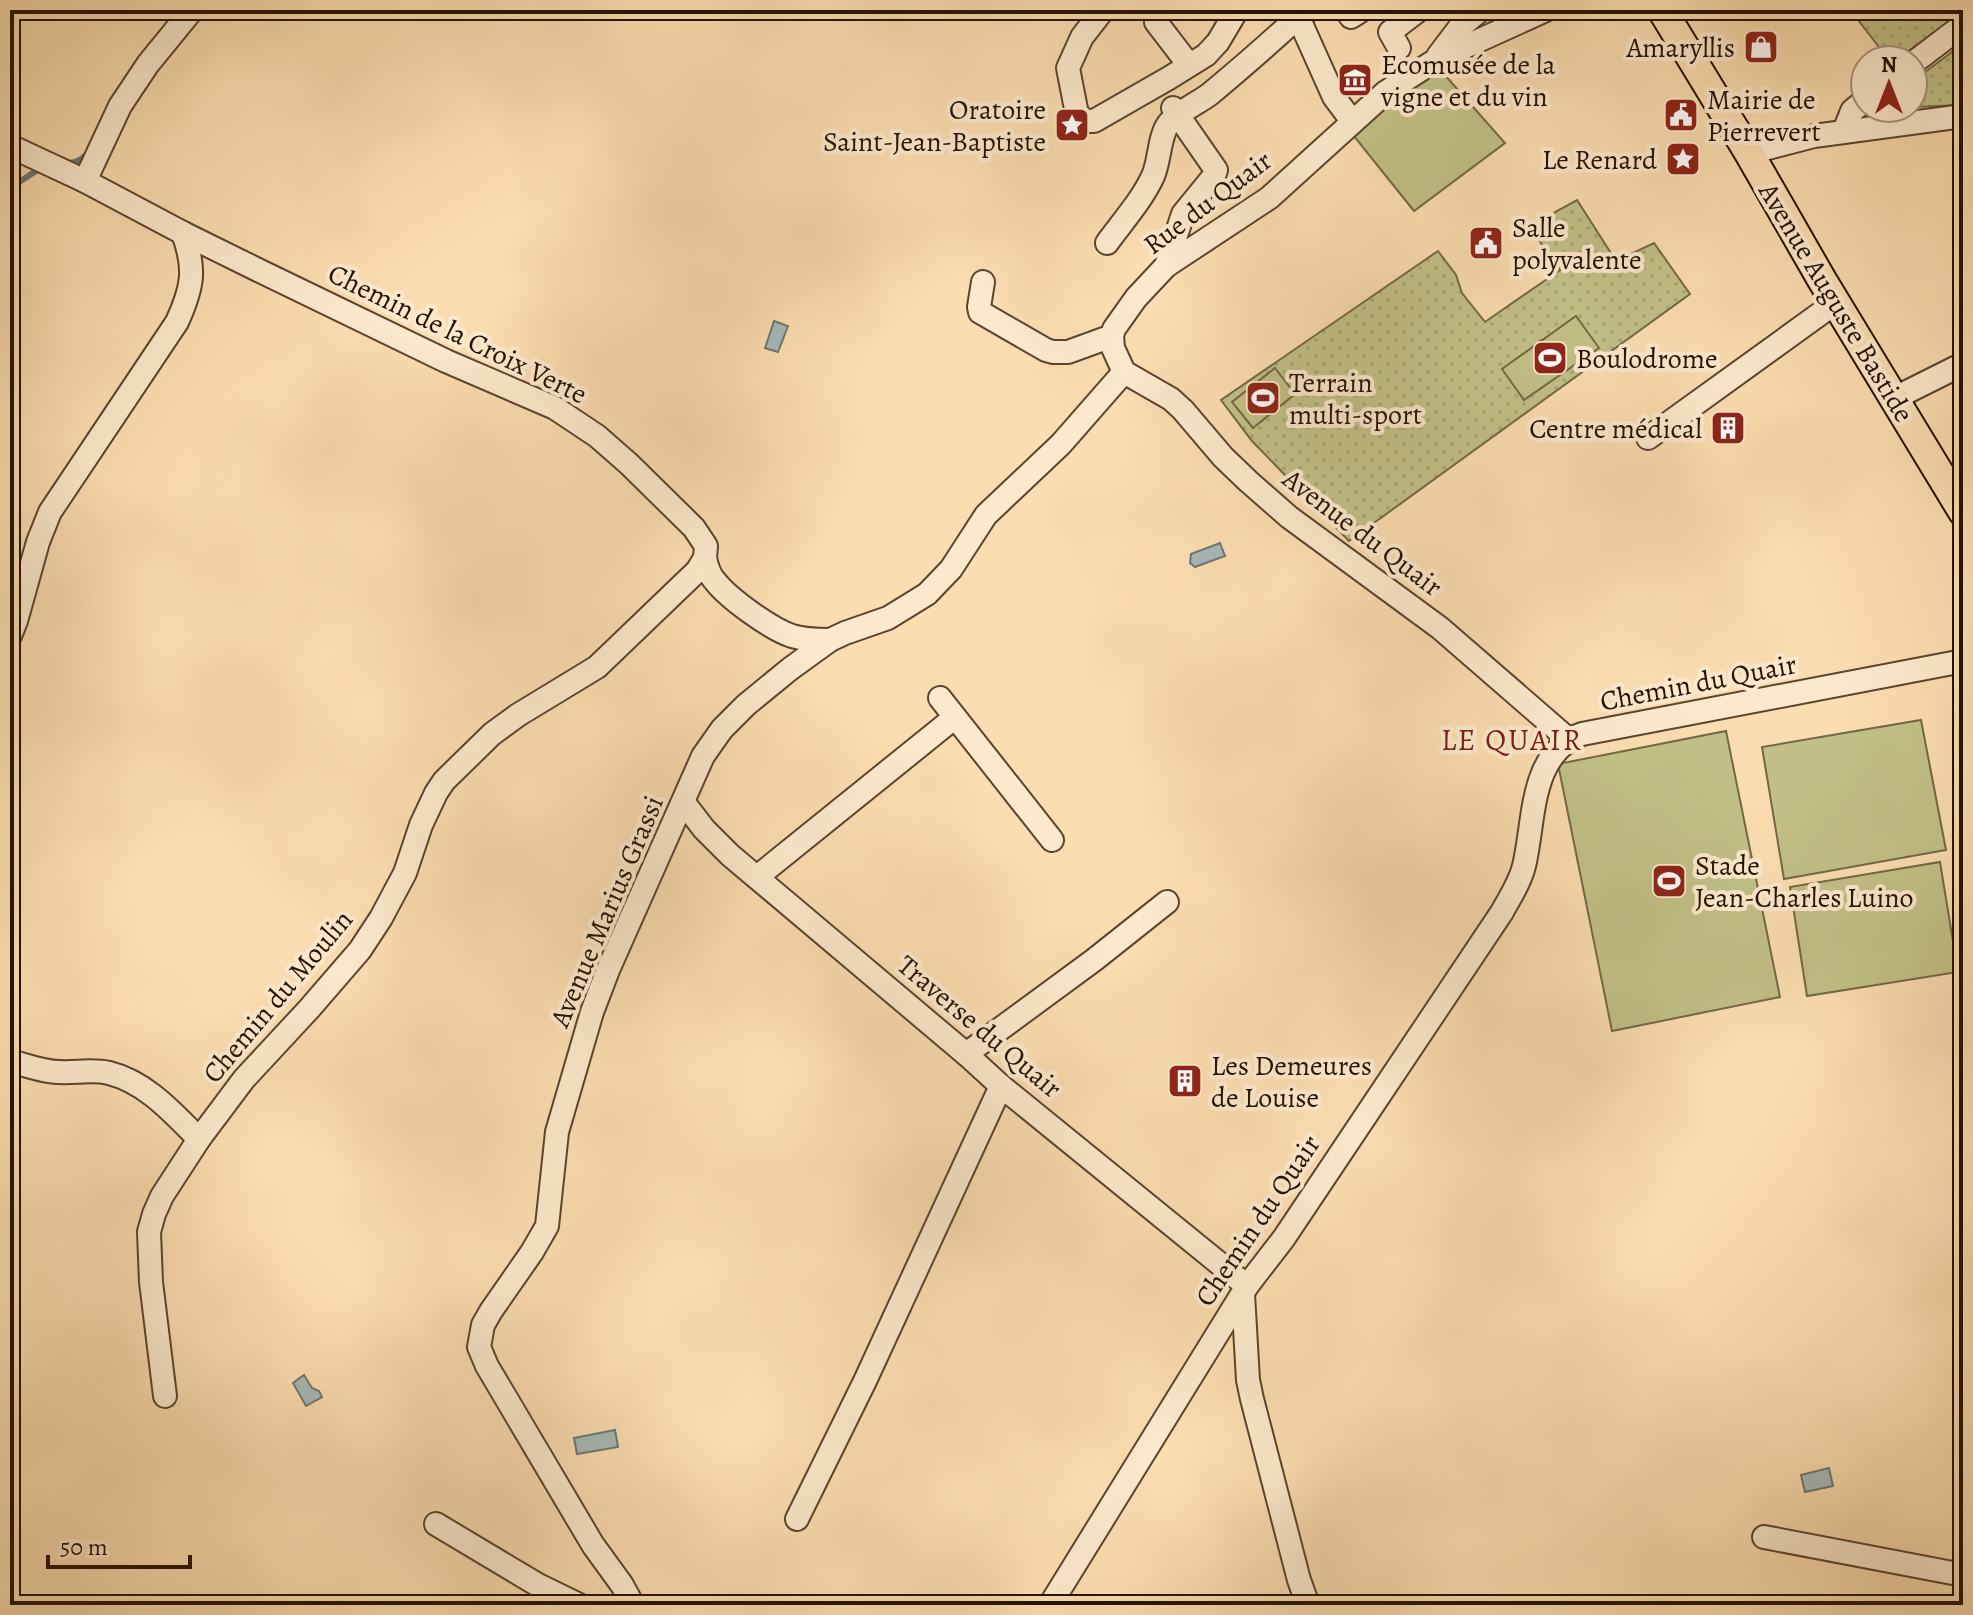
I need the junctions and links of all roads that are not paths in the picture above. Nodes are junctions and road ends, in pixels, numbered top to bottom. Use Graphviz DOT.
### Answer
graph roads {
  1 [pos="192,10"];
  2 [pos="1103,10"];
  3 [pos="1237,10"];
  4 [pos="1346,10"];
  5 [pos="1362,10"];
  6 [pos="1417,10"];
  7 [pos="1480,10"];
  8 [pos="1546,10"];
  9 [pos="1662,10"];
  10 [pos="1301,12"];
  11 [pos="1156,22"];
  12 [pos="1963,25"];
  13 [pos="1929,51"];
  14 [pos="1436,60"];
  15 [pos="1407,63"];
  16 [pos="1189,65"];
  17 [pos="1175,111"];
  18 [pos="1963,116"];
  19 [pos="1849,118"];
  20 [pos="1352,121"];
  21 [pos="1844,131"];
  22 [pos="10,146"];
  23 [pos="1749,153"];
  24 [pos="85,181"];
  25 [pos="183,233"];
  26 [pos="1107,243"];
  27 [pos="1166,266"];
  28 [pos="983,282"];
  29 [pos="1835,303"];
  30 [pos="1112,336"];
  31 [pos="1963,364"];
  32 [pos="1124,372"];
  33 [pos="1893,399"];
  34 [pos="1648,438"];
  35 [pos="1963,512"];
  36 [pos="705,558"];
  37 [pos="10,636"];
  38 [pos="830,640"];
  39 [pos="1953,663"];
  40 [pos="1963,678"];
  41 [pos="940,698"];
  42 [pos="954,718"];
  43 [pos="1568,739"];
  44 [pos="684,803"];
  45 [pos="1052,840"];
  46 [pos="757,877"];
  47 [pos="1167,902"];
  48 [pos="966,1054"];
  49 [pos="10,1061"];
  50 [pos="1001,1086"];
  51 [pos="199,1139"];
  52 [pos="1245,1290"];
  53 [pos="165,1396"];
  54 [pos="797,1519"];
  55 [pos="436,1524"];
  56 [pos="1764,1537"];
  57 [pos="1963,1575"];
  58 [pos="579,1605"];
  59 [pos="633,1605"];
  60 [pos="1050,1605"];
  61 [pos="1308,1605"];
  1 -- 24 [label="street"];
  2 -- 16 [label="street"];
  3 -- 16 [label="street"];
  4 -- 5 [label="street"];
  6 -- 15 [label="street"];
  7 -- 14 [label="street"];
  8 -- 14 [label="street, Rue du Quair"];
  9 -- 23 [label="main road, Avenue Auguste Bastide"];
  10 -- 17 [label="street"];
  10 -- 20 [label="street"];
  11 -- 16 [label="street"];
  12 -- 13 [label="street"];
  14 -- 15 [label="street, Rue du Quair"];
  15 -- 20 [label="street, Rue du Quair"];
  17 -- 26 [label="street"];
  17 -- 27 [label="street"];
  18 -- 21 [label="street"];
  19 -- 21 [label="street"];
  20 -- 27 [label="street, Rue du Quair"];
  21 -- 23 [label="street"];
  22 -- 24 [label="street, Chemin de la Croix Verte"];
  23 -- 29 [label="main road, Avenue Auguste Bastide"];
  24 -- 25 [label="street, Chemin de la Croix Verte"];
  25 -- 36 [label="street, Chemin de la Croix Verte"];
  25 -- 37 [label="street"];
  27 -- 30 [label="street, Rue du Quair"];
  28 -- 30 [label="street"];
  29 -- 33 [label="main road, Avenue Auguste Bastide"];
  29 -- 34 [label="street"];
  30 -- 32 [label="street"];
  31 -- 33 [label="street"];
  32 -- 38 [label="street, Avenue Marius Grassi"];
  32 -- 43 [label="street, Avenue du Quair"];
  33 -- 35 [label="main road, Avenue Auguste Bastide"];
  36 -- 38 [label="street, Chemin de la Croix Verte"];
  36 -- 51 [label="street, Chemin du Moulin"];
  38 -- 44 [label="street, Avenue Marius Grassi"];
  39 -- 40 [label="street, Chemin du Quair"];
  39 -- 43 [label="street, Chemin du Quair"];
  41 -- 42 [label="street"];
  42 -- 45 [label="street"];
  42 -- 46 [label="street"];
  43 -- 52 [label="street, Chemin du Quair"];
  44 -- 46 [label="street, Traverse du Quair"];
  44 -- 59 [label="street, Avenue Marius Grassi"];
  46 -- 48 [label="street, Traverse du Quair"];
  47 -- 48 [label="street"];
  48 -- 50 [label="street, Traverse du Quair"];
  49 -- 51 [label="street"];
  50 -- 52 [label="street, Traverse du Quair"];
  50 -- 54 [label="street"];
  51 -- 53 [label="street, Chemin du Moulin"];
  52 -- 60 [label="street, Chemin du Quair"];
  52 -- 61 [label="street"];
  55 -- 58 [label="street"];
  56 -- 57 [label="street"];
}
